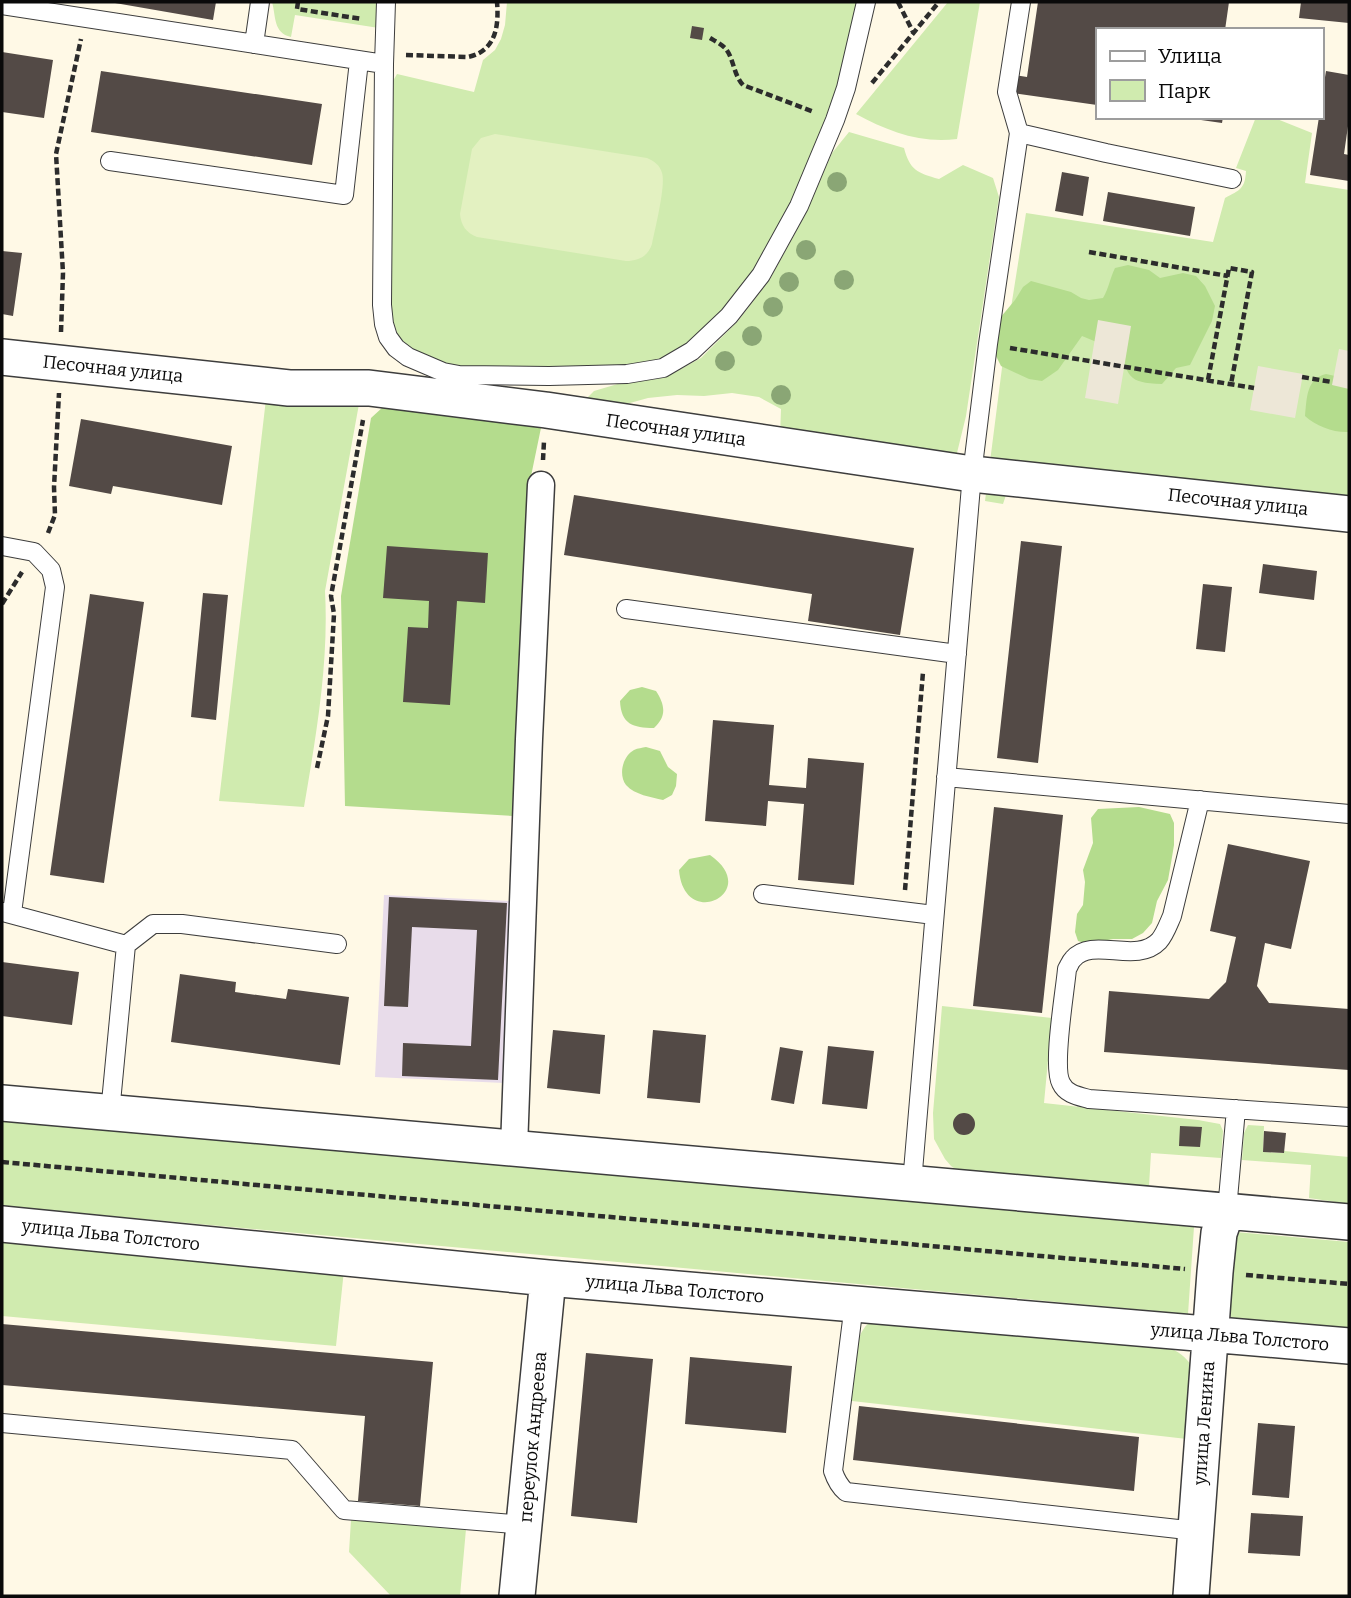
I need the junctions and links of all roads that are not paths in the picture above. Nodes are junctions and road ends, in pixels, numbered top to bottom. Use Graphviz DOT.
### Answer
graph roads {
  1 [pos="260,2"];
  2 [pos="386,2"];
  3 [pos="866,2"];
  4 [pos="1021,2"];
  5 [pos="2,5"];
  6 [pos="254,44"];
  7 [pos="384,59"];
  8 [pos="359,61"];
  9 [pos="1019,133"];
  10 [pos="110,160"];
  11 [pos="1232,179"];
  12 [pos="2,357"];
  13 [pos="972,474"];
  14 [pos="541,485"];
  15 [pos="1349,514"];
  16 [pos="2,547"];
  17 [pos="626,609"];
  18 [pos="957,654"];
  19 [pos="946,777"];
  20 [pos="1200,800"];
  21 [pos="1349,814"];
  22 [pos="763,894"];
  23 [pos="7,913"];
  24 [pos="934,915"];
  25 [pos="337,944"];
  26 [pos="126,945"];
  27 [pos="2,1103"];
  28 [pos="1236,1109"];
  29 [pos="110,1113"];
  30 [pos="1349,1116"];
  31 [pos="514,1149"];
  32 [pos="912,1183"];
  33 [pos="1227,1210"];
  34 [pos="1349,1222"];
  35 [pos="2,1224"];
  36 [pos="548,1278"];
  37 [pos="854,1304"];
  38 [pos="1211,1335"];
  39 [pos="1349,1346"];
  40 [pos="2,1423"];
  41 [pos="525,1525"];
  42 [pos="1196,1531"];
  43 [pos="517,1596"];
  44 [pos="1191,1596"];
  1 -- 6 [label="lane"];
  2 -- 7 [label="lane"];
  3 -- 7 [label="lane"];
  4 -- 9 [label="lane"];
  5 -- 6 [label="lane"];
  6 -- 8 [label="lane"];
  7 -- 8 [label="lane"];
  8 -- 10 [label="lane"];
  9 -- 11 [label="lane"];
  9 -- 13 [label="lane"];
  12 -- 13 [label="street, Песочная улица"];
  13 -- 15 [label="street, Песочная улица"];
  13 -- 18 [label="lane"];
  14 -- 31 [label="street"];
  16 -- 23 [label="lane"];
  17 -- 18 [label="lane"];
  18 -- 19 [label="lane"];
  19 -- 20 [label="lane"];
  19 -- 24 [label="lane"];
  20 -- 21 [label="lane"];
  20 -- 28 [label="lane"];
  22 -- 24 [label="lane"];
  23 -- 26 [label="lane"];
  24 -- 32 [label="lane"];
  25 -- 26 [label="lane"];
  26 -- 29 [label="lane"];
  27 -- 29 [label="street"];
  28 -- 30 [label="lane"];
  28 -- 33 [label="lane"];
  29 -- 31 [label="street"];
  31 -- 32 [label="street"];
  32 -- 33 [label="street"];
  33 -- 34 [label="street"];
  33 -- 38 [label="street, улица Ленина"];
  35 -- 36 [label="street, улица Льва Толстого"];
  36 -- 37 [label="street, улица Льва Толстого"];
  36 -- 41 [label="street, переулок Андреева"];
  37 -- 38 [label="street, улица Льва Толстого"];
  37 -- 42 [label="lane"];
  38 -- 39 [label="street, улица Льва Толстого"];
  38 -- 42 [label="street, улица Ленина"];
  40 -- 41 [label="lane"];
  41 -- 43 [label="street, переулок Андреева"];
  42 -- 44 [label="street, улица Ленина"];
}
